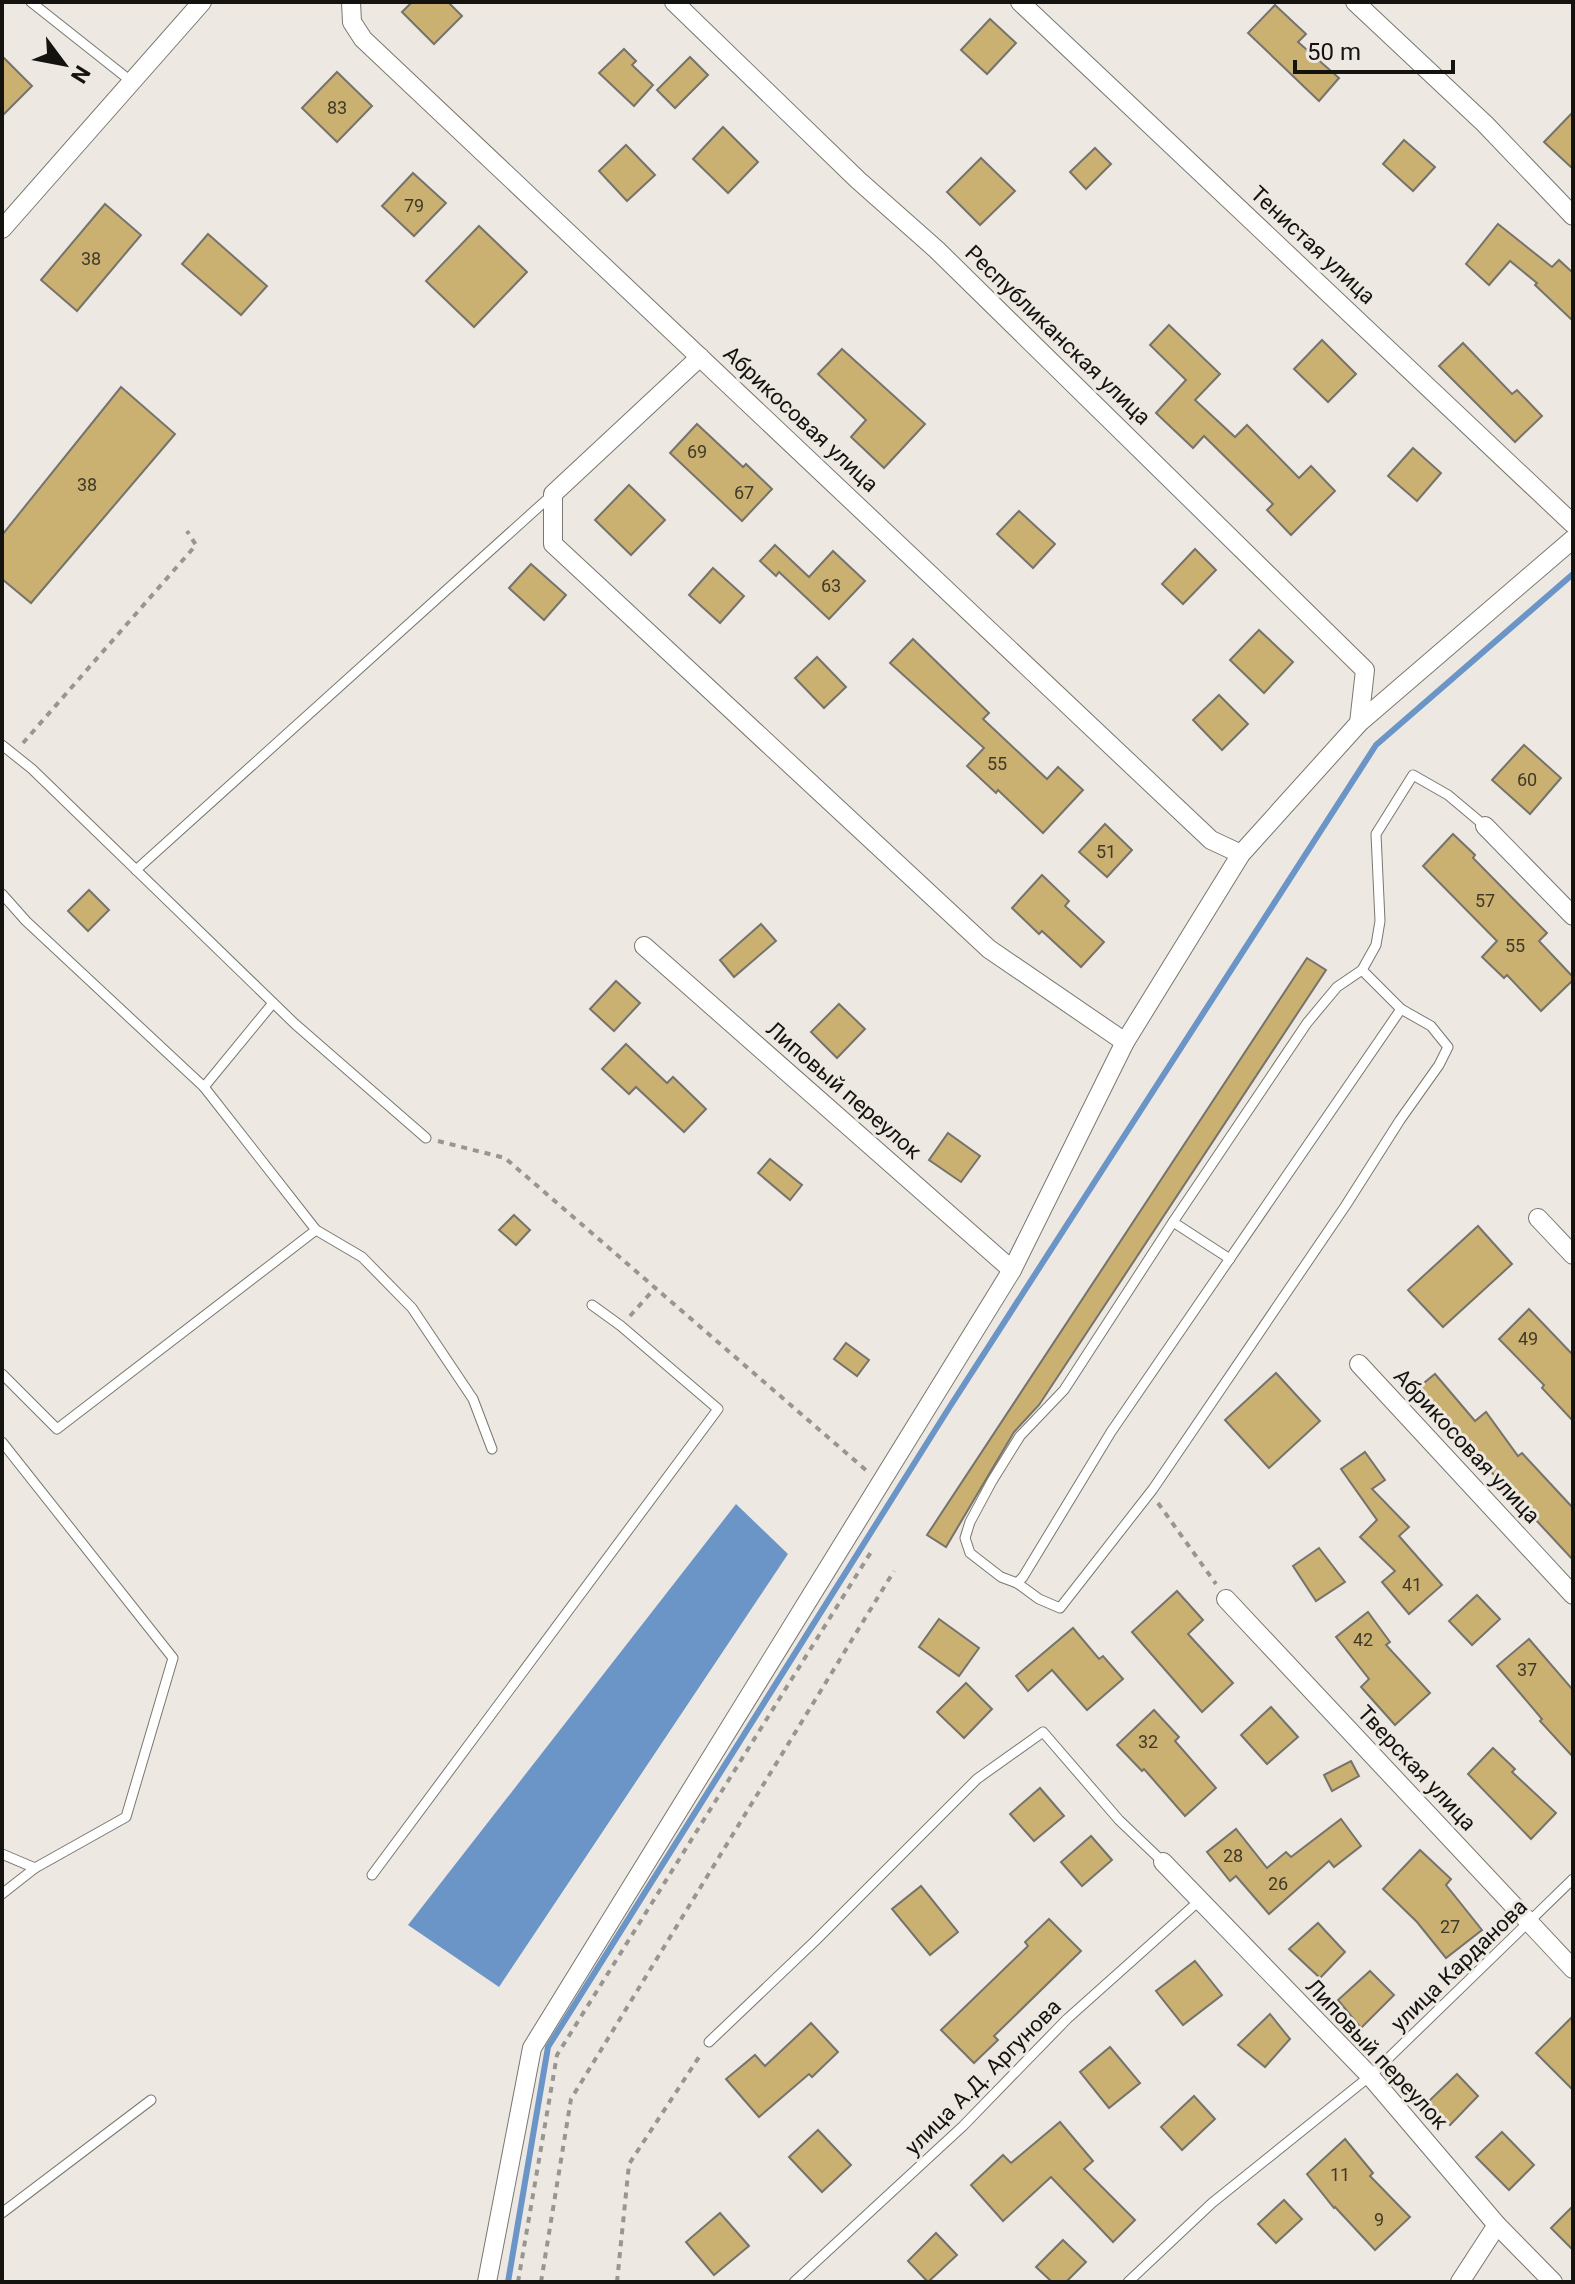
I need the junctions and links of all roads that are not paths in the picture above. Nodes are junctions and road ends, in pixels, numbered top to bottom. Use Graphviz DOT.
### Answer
graph roads {
  1 [pos="31,2"];
  2 [pos="202,2"];
  3 [pos="351,2"];
  4 [pos="674,2"];
  5 [pos="1020,2"];
  6 [pos="1355,2"];
  7 [pos="132,82"];
  8 [pos="1573,216"];
  9 [pos="2,229"];
  10 [pos="700,357"];
  11 [pos="553,494"];
  12 [pos="1573,524"];
  13 [pos="1573,539"];
  14 [pos="1359,723"];
  15 [pos="2,745"];
  16 [pos="1485,826"];
  17 [pos="1241,854"];
  18 [pos="136,870"];
  19 [pos="2,894"];
  20 [pos="1573,916"];
  21 [pos="644,946"];
  22 [pos="1362,970"];
  23 [pos="273,1003"];
  24 [pos="1401,1009"];
  25 [pos="1125,1042"];
  26 [pos="204,1087"];
  27 [pos="426,1138"];
  28 [pos="1538,1218"];
  29 [pos="1173,1222"];
  30 [pos="316,1230"];
  31 [pos="1573,1255"];
  32 [pos="1230,1259"];
  33 [pos="1012,1270"];
  34 [pos="592,1305"];
  35 [pos="1359,1364"];
  36 [pos="2,1374"];
  37 [pos="2,1442"];
  38 [pos="492,1449"];
  39 [pos="1017,1583"];
  40 [pos="1573,1595"];
  41 [pos="1226,1599"];
  42 [pos="2,1854"];
  43 [pos="1163,1862"];
  44 [pos="35,1868"];
  45 [pos="372,1875"];
  46 [pos="1573,1879"];
  47 [pos="2,1894"];
  48 [pos="1199,1901"];
  49 [pos="1528,1922"];
  50 [pos="1573,1969"];
  51 [pos="709,2042"];
  52 [pos="1370,2076"];
  53 [pos="151,2100"];
  54 [pos="2,2213"];
  55 [pos="1497,2225"];
  56 [pos="487,2282"];
  57 [pos="794,2282"];
  58 [pos="1128,2282"];
  59 [pos="1460,2282"];
  60 [pos="1553,2282"];
  1 -- 7 [label="lane"];
  2 -- 7 [label="street"];
  3 -- 10 [label="street, Абрикосовая улица"];
  4 -- 14 [label="street, Республиканская улица"];
  5 -- 12 [label="street, Тенистая улица"];
  6 -- 8 [label="street"];
  7 -- 9 [label="street"];
  10 -- 11 [label="street"];
  10 -- 17 [label="street, Абрикосовая улица"];
  11 -- 18 [label="lane"];
  11 -- 25 [label="street"];
  13 -- 14 [label="street"];
  14 -- 17 [label="street"];
  15 -- 18 [label="lane"];
  16 -- 20 [label="street"];
  16 -- 22 [label="lane"];
  17 -- 25 [label="street"];
  18 -- 23 [label="lane"];
  19 -- 26 [label="lane"];
  21 -- 33 [label="street, Липовый переулок"];
  22 -- 24 [label="lane"];
  22 -- 29 [label="lane"];
  23 -- 26 [label="lane"];
  23 -- 27 [label="lane"];
  24 -- 32 [label="lane"];
  24 -- 39 [label="lane"];
  25 -- 33 [label="street"];
  26 -- 30 [label="lane"];
  28 -- 31 [label="street"];
  29 -- 32 [label="lane"];
  29 -- 39 [label="lane"];
  30 -- 36 [label="lane"];
  30 -- 38 [label="lane"];
  32 -- 39 [label="lane"];
  33 -- 56 [label="street"];
  34 -- 45 [label="lane"];
  35 -- 40 [label="street, Абрикосовая улица"];
  37 -- 44 [label="lane"];
  41 -- 49 [label="street, Тверская улица"];
  42 -- 44 [label="lane"];
  43 -- 48 [label="street, Липовый переулок"];
  43 -- 51 [label="lane"];
  44 -- 47 [label="lane"];
  46 -- 49 [label="lane, улица Карданова"];
  48 -- 52 [label="street, Липовый переулок"];
  48 -- 57 [label="lane, улица А.Д. Аргунова"];
  49 -- 50 [label="street, Тверская улица"];
  49 -- 52 [label="lane, улица Карданова"];
  52 -- 55 [label="street, Липовый переулок"];
  52 -- 58 [label="lane, улица Карданова"];
  53 -- 54 [label="lane"];
  55 -- 59 [label="street"];
  55 -- 60 [label="street, Липовый переулок"];
}
